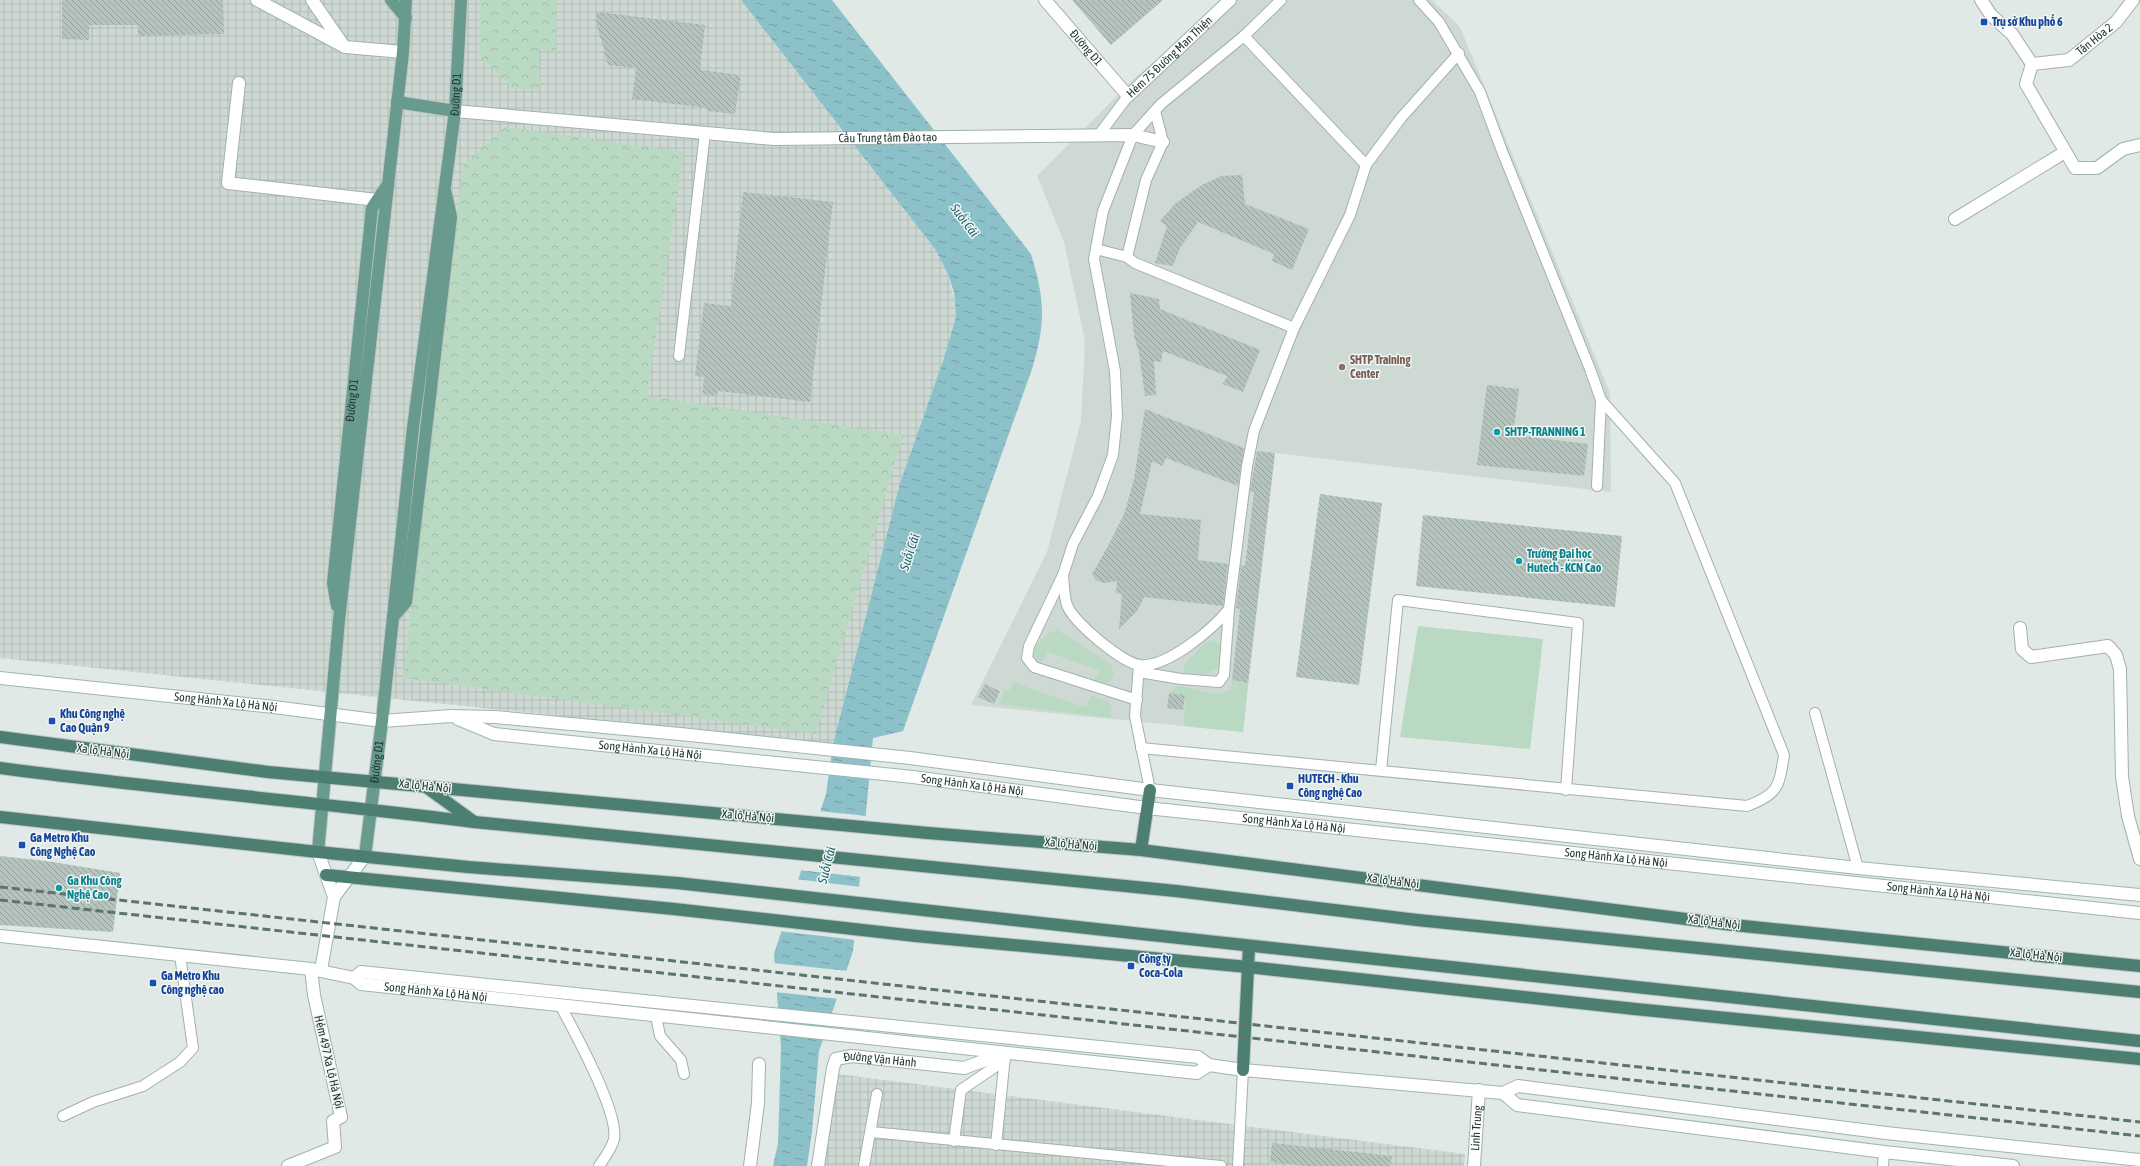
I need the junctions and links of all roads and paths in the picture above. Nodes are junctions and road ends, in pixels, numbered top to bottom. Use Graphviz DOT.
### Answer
graph roads {
  1 [pos="256,0"];
  2 [pos="312,0"];
  3 [pos="391,0"];
  4 [pos="406,0"];
  5 [pos="461,0"];
  6 [pos="1045,0"];
  7 [pos="1281,0"];
  8 [pos="1419,0"];
  9 [pos="1981,0"];
  10 [pos="2133,0"];
  11 [pos="1227,1"];
  12 [pos="406,18"];
  13 [pos="1244,36"];
  14 [pos="345,47"];
  15 [pos="403,52"];
  16 [pos="1459,53"];
  17 [pos="2032,64"];
  18 [pos="239,83"];
  19 [pos="1128,96"];
  20 [pos="397,102"];
  21 [pos="454,111"];
  22 [pos="1155,111"];
  23 [pos="705,133"];
  24 [pos="1133,135"];
  25 [pos="1098,136"];
  26 [pos="1163,142"];
  27 [pos="2140,145"];
  28 [pos="2065,152"];
  29 [pos="1366,165"];
  30 [pos="388,184"];
  31 [pos="377,200"];
  32 [pos="1955,219"];
  33 [pos="1096,249"];
  34 [pos="1128,257"];
  35 [pos="1294,328"];
  36 [pos="679,356"];
  37 [pos="1601,400"];
  38 [pos="1597,486"];
  39 [pos="1063,575"];
  40 [pos="1229,609"];
  41 [pos="340,620"];
  42 [pos="2020,628"];
  43 [pos="1139,668"];
  44 [pos="0,678"];
  45 [pos="1137,700"];
  46 [pos="1815,713"];
  47 [pos="331,715"];
  48 [pos="451,716"];
  49 [pos="382,721"];
  50 [pos="0,737"];
  51 [pos="1141,748"];
  52 [pos="0,768"];
  53 [pos="1381,770"];
  54 [pos="325,776"];
  55 [pos="375,781"];
  56 [pos="425,786"];
  57 [pos="1150,790"];
  58 [pos="1566,790"];
  59 [pos="323,804"];
  60 [pos="1147,808"];
  61 [pos="371,809"];
  62 [pos="0,817"];
  63 [pos="474,822"];
  64 [pos="1141,850"];
  65 [pos="318,852"];
  66 [pos="365,856"];
  67 [pos="2140,859"];
  68 [pos="1858,868"];
  69 [pos="326,875"];
  70 [pos="349,878"];
  71 [pos="2140,895"];
  72 [pos="334,897"];
  73 [pos="2140,913"];
  74 [pos="0,936"];
  75 [pos="1249,946"];
  76 [pos="180,955"];
  77 [pos="2140,966"];
  78 [pos="1248,967"];
  79 [pos="316,970"];
  80 [pos="354,978"];
  81 [pos="2140,992"];
  82 [pos="560,1005"];
  83 [pos="656,1016"];
  84 [pos="2140,1041"];
  85 [pos="1005,1056"];
  86 [pos="2140,1059"];
  87 [pos="759,1064"];
  88 [pos="1209,1065"];
  89 [pos="1243,1070"];
  90 [pos="684,1074"];
  91 [pos="1479,1090"];
  92 [pos="1503,1093"];
  93 [pos="877,1094"];
  94 [pos="63,1116"];
  95 [pos="871,1132"];
  96 [pos="954,1141"];
  97 [pos="996,1145"];
  98 [pos="1884,1152"];
  99 [pos="2140,1160"];
  100 [pos="288,1166"];
  101 [pos="598,1166"];
  102 [pos="750,1166"];
  103 [pos="818,1166"];
  104 [pos="864,1166"];
  105 [pos="1221,1166"];
  106 [pos="1238,1166"];
  107 [pos="1474,1166"];
  108 [pos="1883,1166"];
  109 [pos="2013,1166"];
  1 -- 14 [label="main road"];
  2 -- 14 [label="main road"];
  3 -- 12 [label="main road"];
  4 -- 12 [label="main road, Đường D1"];
  5 -- 21 [label="main road, Đường D1"];
  6 -- 19 [label="main road, Đường D1"];
  7 -- 13 [label="lane"];
  8 -- 16 [label="lane"];
  9 -- 17 [label="main road"];
  10 -- 17 [label="main road, Tân Hòa 2"];
  11 -- 19 [label="main road, Hẻm 75 Đường Man Thiện"];
  12 -- 15 [label="main road, Đường D1"];
  13 -- 22 [label="lane"];
  13 -- 29 [label="lane"];
  14 -- 15 [label="main road"];
  15 -- 20 [label="main road, Đường D1"];
  16 -- 29 [label="lane"];
  16 -- 37 [label="lane"];
  17 -- 28 [label="main road"];
  18 -- 31 [label="main road"];
  19 -- 25 [label="lane, Hẻm 75 Đường Man Thiện"];
  20 -- 21 [label="main road"];
  20 -- 30 [label="main road, Đường D1"];
  21 -- 23 [label="main road, Cầu Trung tâm Đào tạo"];
  21 -- 49 [label="main road, Đường D1"];
  22 -- 24 [label="lane"];
  22 -- 26 [label="lane"];
  23 -- 25 [label="main road, Cầu Trung tâm Đào tạo"];
  23 -- 36 [label="lane"];
  24 -- 25 [label="main road, Cầu Trung tâm Đào tạo"];
  24 -- 26 [label="main road, Cầu Trung tâm Đào tạo"];
  24 -- 33 [label="lane"];
  26 -- 34 [label="lane"];
  27 -- 28 [label="main road"];
  28 -- 32 [label="main road"];
  29 -- 35 [label="lane"];
  30 -- 31 [label="main road, Đường D1"];
  30 -- 41 [label="main road, Đường D1"];
  31 -- 41 [label="main road, Đường D1"];
  33 -- 34 [label="lane"];
  33 -- 39 [label="lane"];
  34 -- 35 [label="lane"];
  35 -- 40 [label="lane"];
  37 -- 38 [label="lane"];
  37 -- 58 [label="lane"];
  39 -- 43 [label="lane"];
  39 -- 45 [label="lane"];
  40 -- 43 [label="lane"];
  40 -- 43 [label="lane"];
  41 -- 47 [label="main road, Đường D1"];
  42 -- 67 [label="main road"];
  43 -- 45 [label="lane"];
  44 -- 47 [label="main road, Song Hành Xa Lộ Hà Nội"];
  45 -- 51 [label="lane"];
  46 -- 68 [label="lane"];
  47 -- 49 [label="main road, Song Hành Xa Lộ Hà Nội"];
  47 -- 54 [label="main road, Đường D1"];
  48 -- 49 [label="main road, Song Hành Xa Lộ Hà Nội"];
  48 -- 57 [label="main road, Song Hành Xa Lộ Hà Nội"];
  48 -- 60 [label="main road, Song Hành Xa Lộ Hà Nội"];
  49 -- 55 [label="main road, Đường D1"];
  50 -- 54 [label="highway, Xa lộ Hà Nội"];
  51 -- 53 [label="lane"];
  51 -- 57 [label="lane"];
  52 -- 59 [label="highway"];
  53 -- 58 [label="lane"];
  53 -- 58 [label="lane"];
  54 -- 55 [label="highway, Xa lộ Hà Nội"];
  54 -- 59 [label="main road, Đường D1"];
  55 -- 56 [label="highway, Xa lộ Hà Nội"];
  55 -- 61 [label="main road, Đường D1"];
  56 -- 63 [label="highway"];
  56 -- 64 [label="highway, Xa lộ Hà Nội"];
  57 -- 60 [label="highway"];
  57 -- 68 [label="main road, Song Hành Xa Lộ Hà Nội"];
  59 -- 61 [label="highway"];
  59 -- 65 [label="main road, Đường D1"];
  60 -- 64 [label="highway"];
  60 -- 73 [label="main road, Song Hành Xa Lộ Hà Nội"];
  61 -- 63 [label="highway"];
  61 -- 66 [label="main road, Đường D1"];
  62 -- 65 [label="highway"];
  63 -- 81 [label="highway"];
  64 -- 77 [label="highway, Xa lộ Hà Nội"];
  65 -- 66 [label="highway"];
  65 -- 69 [label="main road, Đường D1"];
  66 -- 70 [label="main road, Đường D1"];
  66 -- 75 [label="highway"];
  68 -- 71 [label="main road, Song Hành Xa Lộ Hà Nội"];
  69 -- 70 [label="highway"];
  69 -- 72 [label="main road, Đường D1"];
  70 -- 72 [label="main road, Đường D1"];
  70 -- 78 [label="highway"];
  72 -- 79 [label="main road, Đường D1"];
  74 -- 76 [label="main road, Song Hành Xa Lộ Hà Nội"];
  75 -- 78 [label="highway"];
  75 -- 84 [label="highway"];
  76 -- 79 [label="main road, Song Hành Xa Lộ Hà Nội"];
  76 -- 94 [label="lane"];
  78 -- 86 [label="highway"];
  78 -- 89 [label="highway"];
  79 -- 80 [label="main road, Song Hành Xa Lộ Hà Nội"];
  79 -- 100 [label="main road, Hẻm 497 Xa Lộ Hà Nội"];
  80 -- 82 [label="main road, Song Hành Xa Lộ Hà Nội"];
  80 -- 88 [label="main road, Song Hành Xa Lộ Hà Nội"];
  82 -- 83 [label="main road, Song Hành Xa Lộ Hà Nội"];
  82 -- 101 [label="lane"];
  83 -- 85 [label="main road, Song Hành Xa Lộ Hà Nội"];
  83 -- 90 [label="lane"];
  85 -- 88 [label="main road, Song Hành Xa Lộ Hà Nội"];
  85 -- 96 [label="lane"];
  85 -- 97 [label="lane"];
  85 -- 103 [label="main road, Đường Vận Hành"];
  87 -- 102 [label="main road"];
  88 -- 89 [label="main road, Song Hành Xa Lộ Hà Nội"];
  89 -- 91 [label="main road, Song Hành Xa Lộ Hà Nội"];
  89 -- 106 [label="lane"];
  91 -- 92 [label="main road, Song Hành Xa Lộ Hà Nội"];
  91 -- 107 [label="main road, Linh Trung"];
  92 -- 98 [label="main road"];
  92 -- 99 [label="main road, Song Hành Xa Lộ Hà Nội"];
  93 -- 95 [label="lane"];
  95 -- 96 [label="lane"];
  95 -- 104 [label="lane"];
  96 -- 97 [label="lane"];
  97 -- 105 [label="lane"];
  98 -- 108 [label="lane"];
  98 -- 109 [label="main road"];
}
